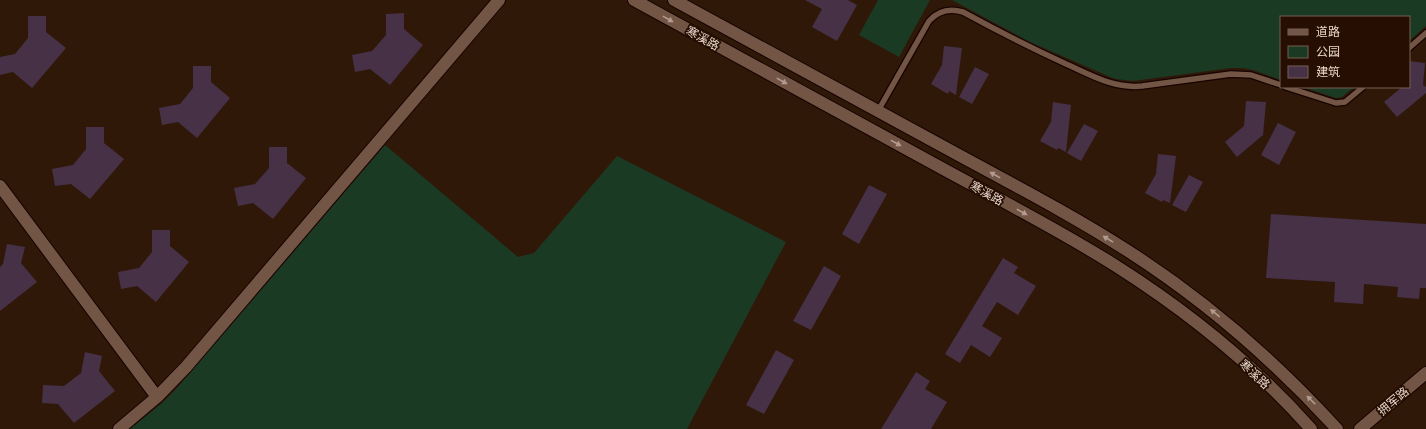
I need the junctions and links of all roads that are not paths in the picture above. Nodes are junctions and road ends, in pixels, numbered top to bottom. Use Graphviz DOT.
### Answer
graph roads {
  1 [pos="499,0"];
  2 [pos="634,0"];
  3 [pos="674,0"];
  4 [pos="1426,33"];
  5 [pos="1410,47"];
  6 [pos="1280,85"];
  7 [pos="1289,88"];
  8 [pos="1362,88"];
  9 [pos="878,112"];
  10 [pos="0,186"];
  11 [pos="1426,373"];
  12 [pos="157,397"];
  13 [pos="118,429"];
  14 [pos="1311,429"];
  15 [pos="1337,429"];
  16 [pos="1360,429"];
  1 -- 12 [label="main road"];
  2 -- 14 [label="main road, 寒溪路, one-way"];
  3 -- 9 [label="main road, 寒溪路"];
  4 -- 5 [label="lane"];
  6 -- 9 [label="lane"];
  7 -- 8 [label="lane"];
  15 -- 9 [label="main road, 寒溪路, one-way"];
  10 -- 12 [label="main road"];
  11 -- 16 [label="main road, 拥军路"];
  12 -- 13 [label="main road"];
}
